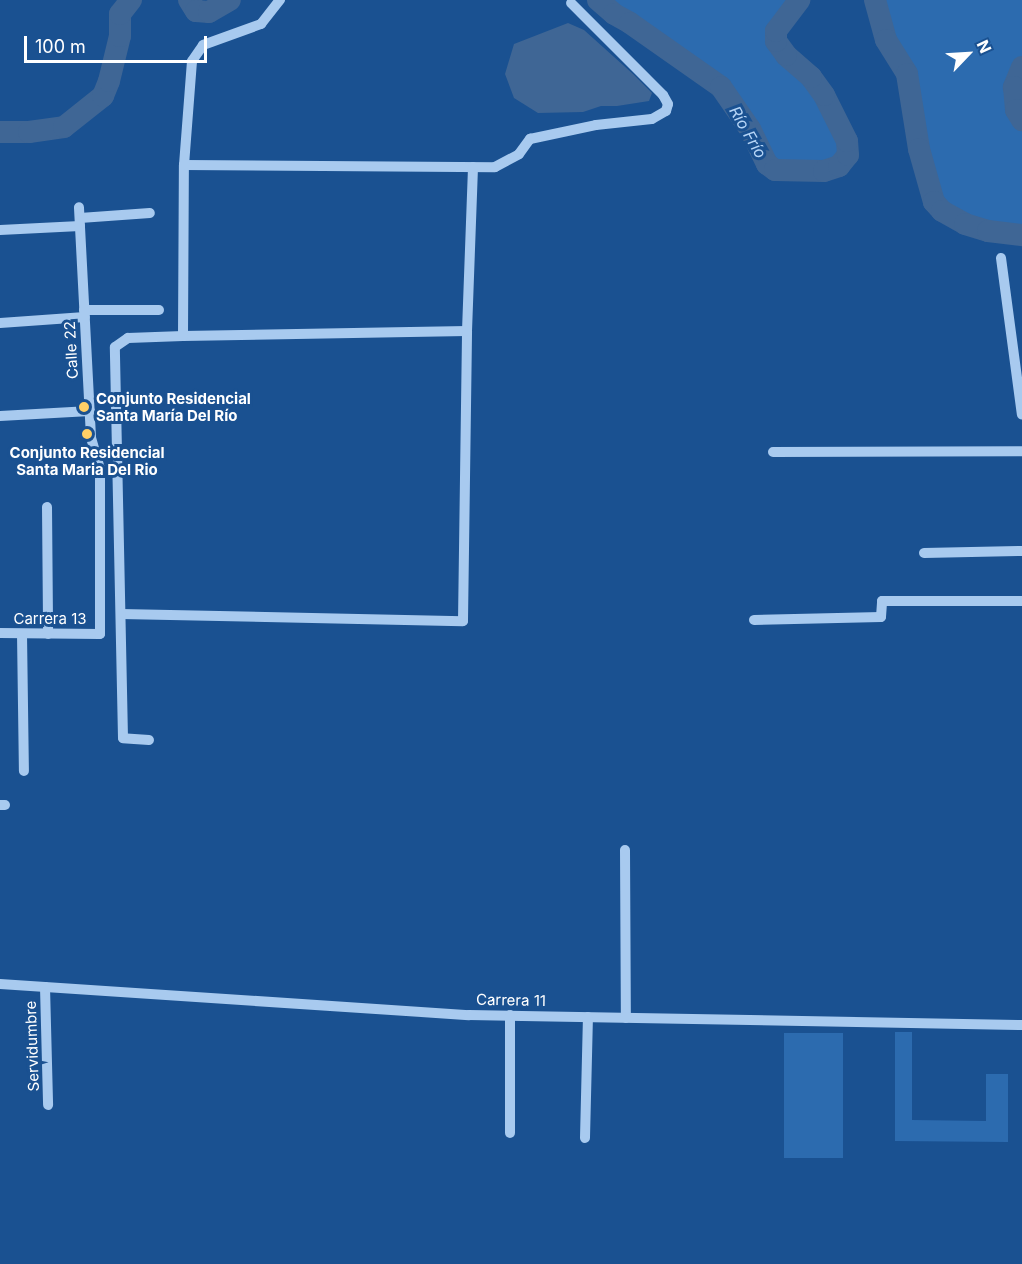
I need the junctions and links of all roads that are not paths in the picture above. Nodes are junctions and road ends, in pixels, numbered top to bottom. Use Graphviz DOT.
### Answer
graph roads {
  1 [pos="280,0"];
  2 [pos="571,3"];
  3 [pos="184,165"];
  4 [pos="473,167"];
  5 [pos="150,213"];
  6 [pos="80,217"];
  7 [pos="0,230"];
  8 [pos="1001,258"];
  9 [pos="159,310"];
  10 [pos="85,314"];
  11 [pos="0,323"];
  12 [pos="467,331"];
  13 [pos="183,336"];
  14 [pos="90,411"];
  15 [pos="1022,415"];
  16 [pos="0,416"];
  17 [pos="1022,451"];
  18 [pos="772,452"];
  19 [pos="47,507"];
  20 [pos="1022,551"];
  21 [pos="924,553"];
  22 [pos="1022,601"];
  23 [pos="121,614"];
  24 [pos="754,620"];
  25 [pos="0,633"];
  26 [pos="22,634"];
  27 [pos="48,634"];
  28 [pos="99,634"];
  29 [pos="149,740"];
  30 [pos="24,771"];
  31 [pos="625,850"];
  32 [pos="0,984"];
  33 [pos="45,987"];
  34 [pos="510,1016"];
  35 [pos="588,1017"];
  36 [pos="626,1018"];
  37 [pos="1022,1025"];
  38 [pos="48,1105"];
  39 [pos="510,1133"];
  40 [pos="585,1138"];
  1 -- 3 [label="street"];
  2 -- 4 [label="street"];
  3 -- 4 [label="street"];
  3 -- 13 [label="street"];
  4 -- 12 [label="street"];
  5 -- 6 [label="street"];
  6 -- 7 [label="street"];
  6 -- 10 [label="street, Calle 22"];
  8 -- 15 [label="street"];
  9 -- 10 [label="street"];
  10 -- 11 [label="street"];
  10 -- 14 [label="street, Calle 22"];
  12 -- 13 [label="street"];
  12 -- 23 [label="street"];
  13 -- 23 [label="street"];
  14 -- 16 [label="street"];
  14 -- 28 [label="street, Calle 22"];
  17 -- 18 [label="street"];
  19 -- 27 [label="street"];
  20 -- 21 [label="street"];
  22 -- 24 [label="street"];
  23 -- 29 [label="street"];
  25 -- 26 [label="street, Carrera 13"];
  26 -- 27 [label="street, Carrera 13"];
  26 -- 30 [label="street"];
  27 -- 28 [label="street, Carrera 13"];
  31 -- 36 [label="street"];
  32 -- 33 [label="street, Carrera 11"];
  33 -- 34 [label="street, Carrera 11"];
  33 -- 38 [label="street, Servidumbre"];
  34 -- 35 [label="street, Carrera 11"];
  34 -- 39 [label="street"];
  35 -- 36 [label="street, Carrera 11"];
  35 -- 40 [label="street"];
  36 -- 37 [label="street, Carrera 11"];
}
